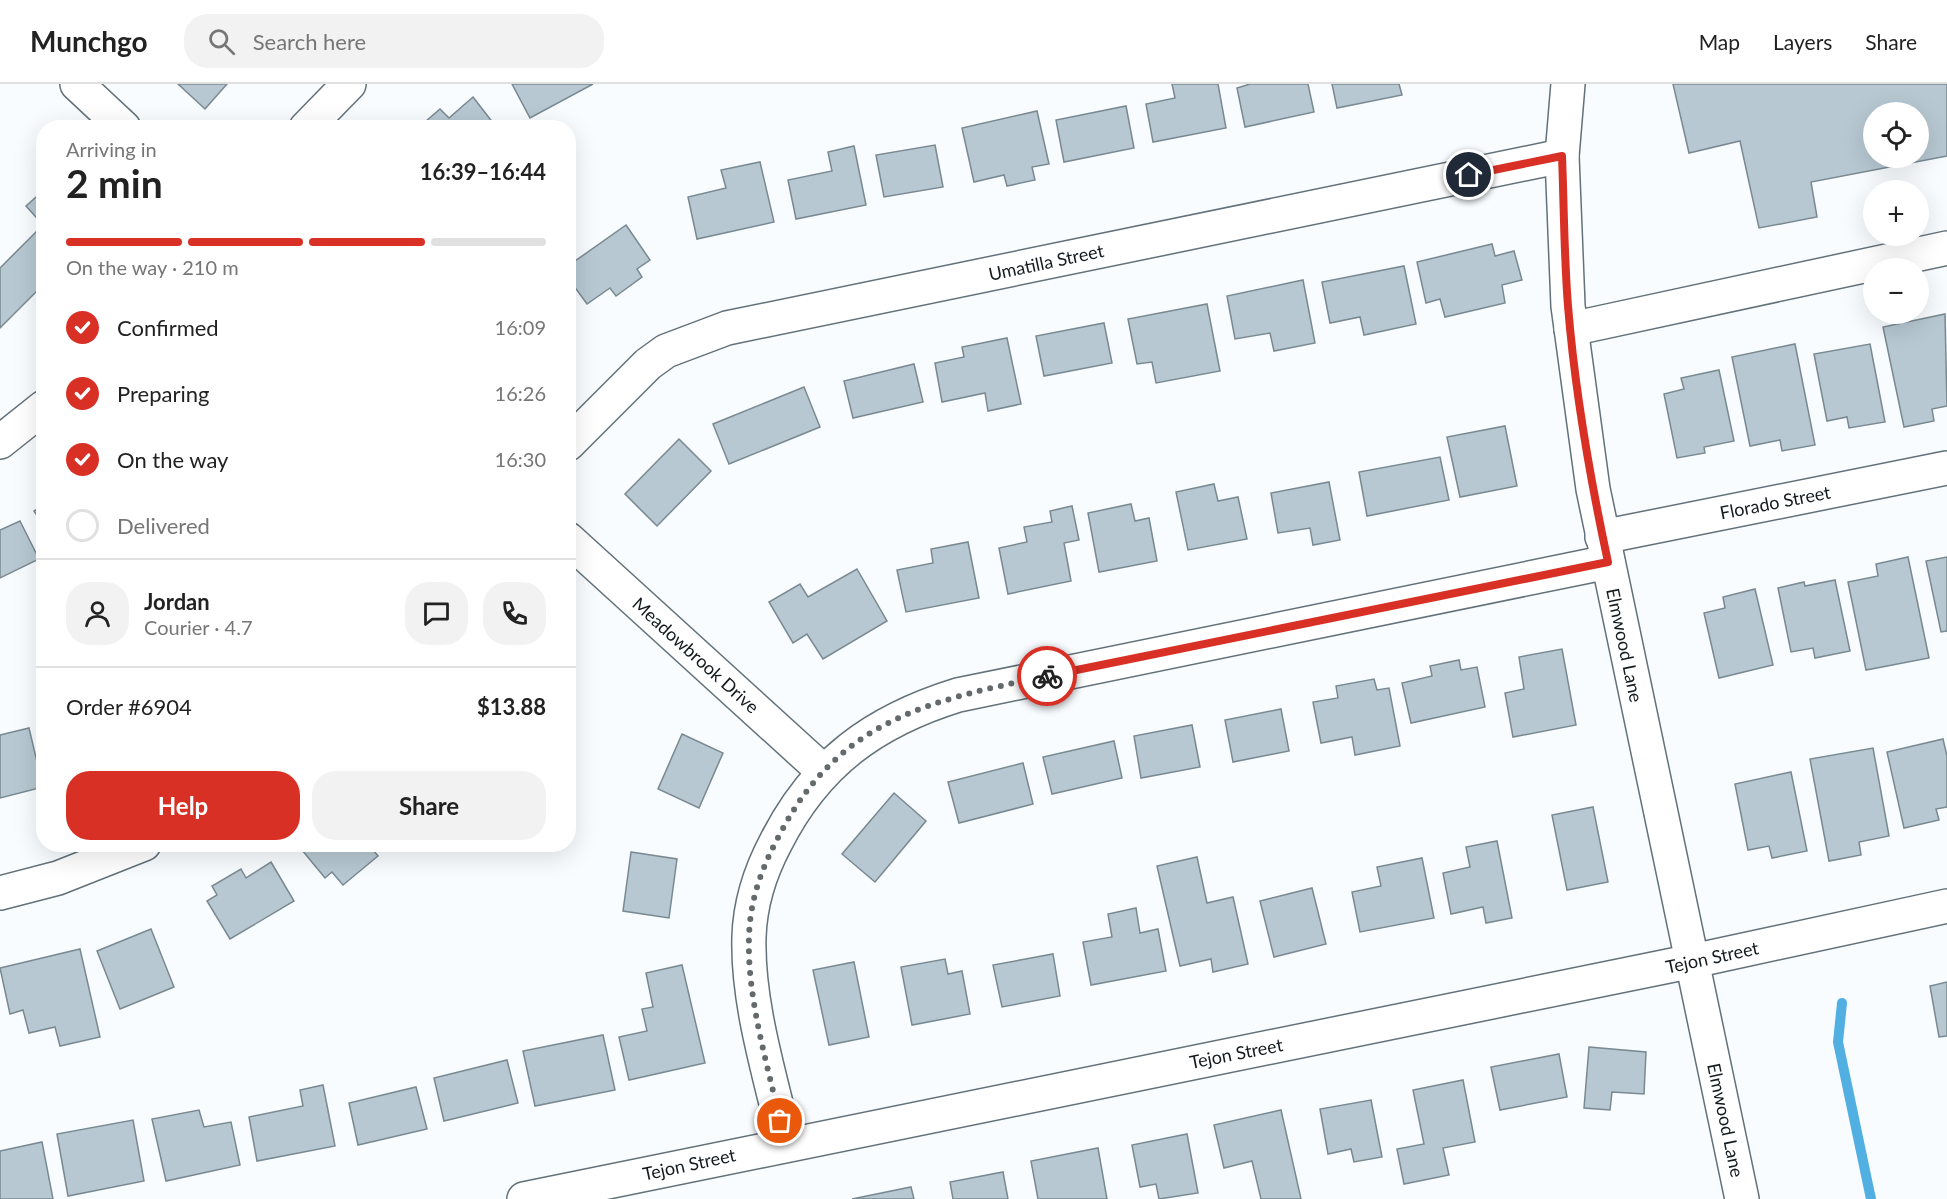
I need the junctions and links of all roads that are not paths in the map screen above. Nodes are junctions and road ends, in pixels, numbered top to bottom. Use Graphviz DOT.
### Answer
graph roads {
  1 [pos="77,84"];
  2 [pos="350,84"];
  3 [pos="1568,84"];
  4 [pos="115,120"];
  5 [pos="314,120"];
  6 [pos="1562,156"];
  7 [pos="1947,248"];
  8 [pos="1571,329"];
  9 [pos="36,413"];
  10 [pos="576,436"];
  11 [pos="0,442"];
  12 [pos="1947,468"];
  13 [pos="576,546"];
  14 [pos="1605,549"];
  15 [pos="823,771"];
  16 [pos="124,852"];
  17 [pos="0,892"];
  18 [pos="1947,906"];
  19 [pos="1693,962"];
  20 [pos="786,1144"];
  21 [pos="524,1199"];
  22 [pos="1742,1199"];
  1 -- 4 [label="street"];
  2 -- 5 [label="street"];
  3 -- 6 [label="street, Elmwood Lane"];
  6 -- 8 [label="street, Elmwood Lane"];
  6 -- 10 [label="street, Umatilla Street"];
  7 -- 8 [label="street"];
  8 -- 14 [label="street, Elmwood Lane"];
  9 -- 11 [label="street"];
  12 -- 14 [label="street, Florado Street"];
  13 -- 15 [label="street, Meadowbrook Drive"];
  14 -- 15 [label="street, Florado Street"];
  14 -- 19 [label="street, Elmwood Lane"];
  15 -- 20 [label="street, Florado Street"];
  16 -- 17 [label="street"];
  18 -- 19 [label="street, Tejon Street"];
  19 -- 20 [label="street, Tejon Street"];
  19 -- 22 [label="street, Elmwood Lane"];
  20 -- 21 [label="street, Tejon Street"];
}
